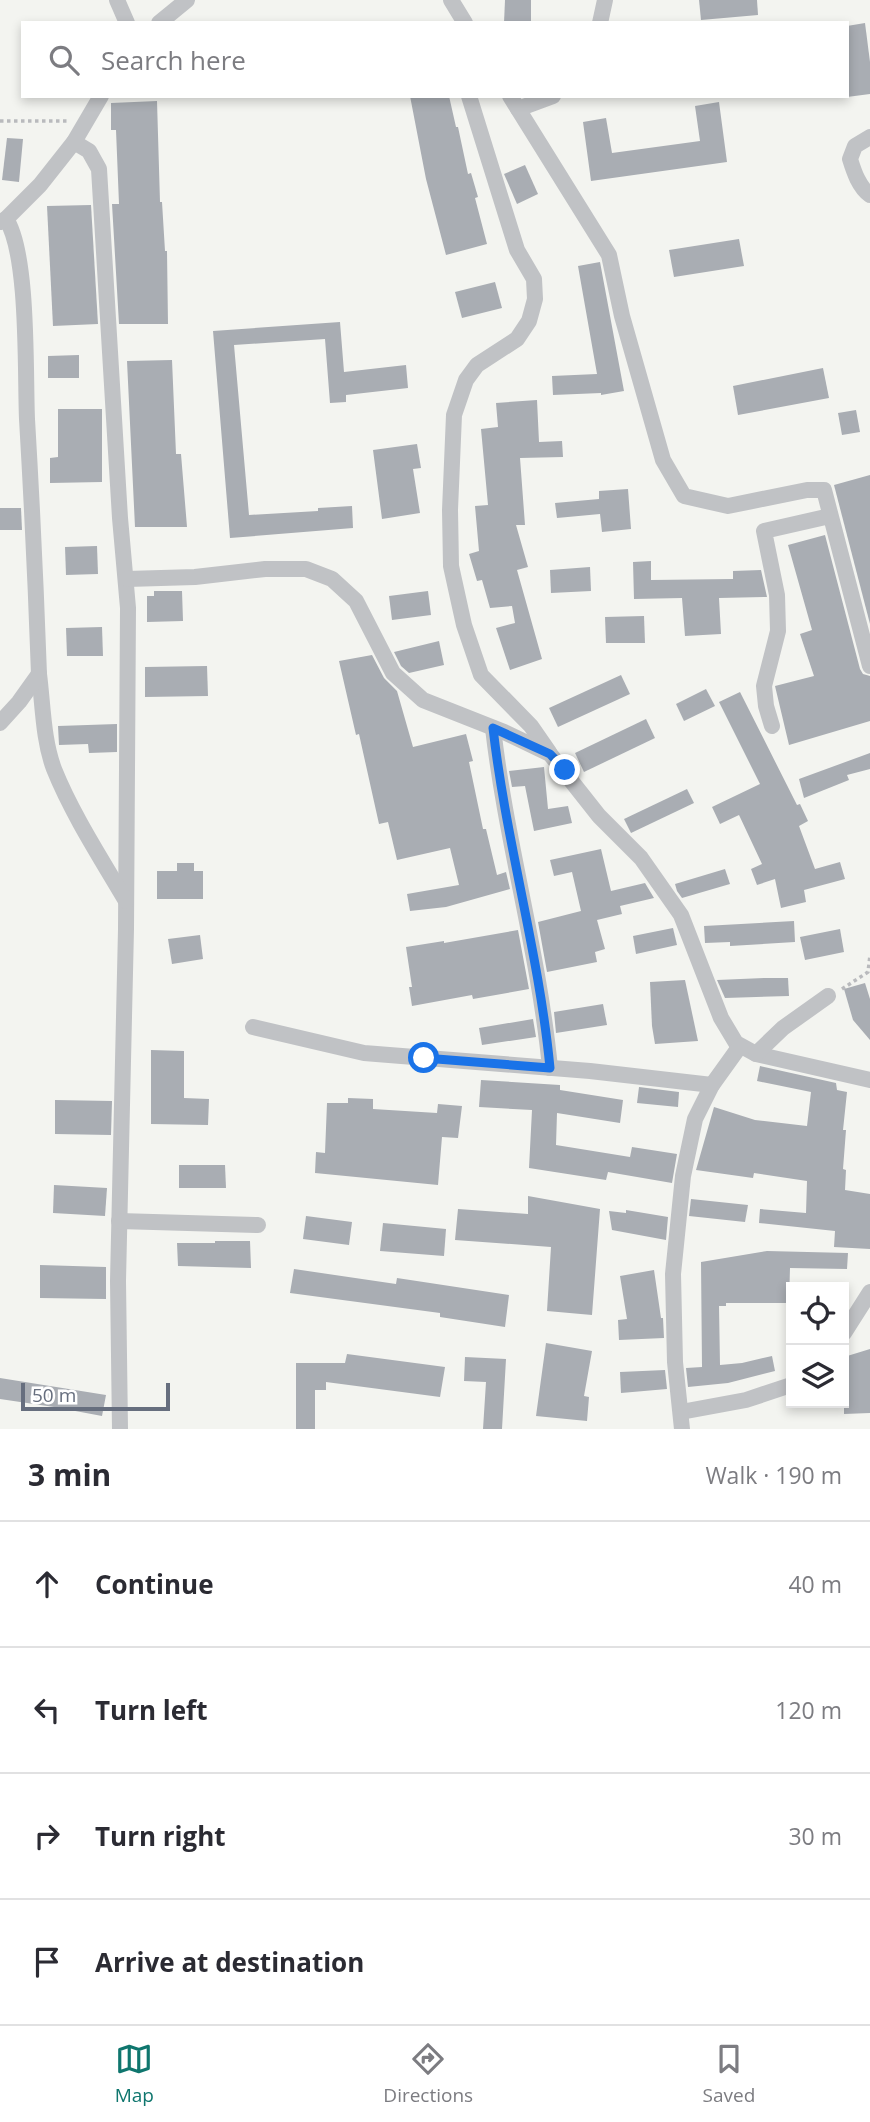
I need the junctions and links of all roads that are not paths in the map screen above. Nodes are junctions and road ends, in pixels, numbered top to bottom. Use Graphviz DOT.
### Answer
graph roads {
  1 [pos="117,0"];
  2 [pos="187,0"];
  3 [pos="451,0"];
  4 [pos="605,0"];
  5 [pos="126,21"];
  6 [pos="161,21"];
  7 [pos="464,21"];
  8 [pos="600,21"];
  9 [pos="100,98"];
  10 [pos="470,98"];
  11 [pos="539,98"];
  12 [pos="514,102"];
  13 [pos="870,137"];
  14 [pos="74,142"];
  15 [pos="870,195"];
  16 [pos="3,221"];
  17 [pos="830,516"];
  18 [pos="127,579"];
  19 [pos="870,666"];
  20 [pos="39,674"];
  21 [pos="0,723"];
  22 [pos="772,726"];
  23 [pos="493,728"];
  24 [pos="550,754"];
  25 [pos="126,901"];
  26 [pos="828,996"];
  27 [pos="253,1027"];
  28 [pos="740,1046"];
  29 [pos="756,1055"];
  30 [pos="550,1068"];
  31 [pos="870,1080"];
  32 [pos="712,1085"];
  33 [pos="119,1221"];
  34 [pos="258,1225"];
  35 [pos="870,1292"];
  36 [pos="849,1325"];
  37 [pos="786,1387"];
  38 [pos="681,1412"];
  39 [pos="120,1429"];
  40 [pos="682,1429"];
  1 -- 5 [label="street"];
  2 -- 6 [label="street"];
  3 -- 7 [label="street"];
  4 -- 8 [label="street"];
  9 -- 14 [label="street"];
  10 -- 24 [label="street"];
  11 -- 12 [label="street"];
  12 -- 17 [label="street"];
  13 -- 15 [label="street"];
  14 -- 16 [label="street"];
  14 -- 18 [label="street"];
  16 -- 20 [label="street"];
  17 -- 19 [label="street"];
  17 -- 22 [label="street"];
  18 -- 23 [label="street"];
  18 -- 25 [label="street"];
  20 -- 21 [label="street"];
  20 -- 25 [label="street"];
  23 -- 24 [label="street"];
  23 -- 30 [label="street"];
  24 -- 28 [label="street"];
  25 -- 33 [label="street"];
  26 -- 29 [label="street"];
  27 -- 30 [label="street"];
  28 -- 29 [label="street"];
  28 -- 32 [label="street"];
  29 -- 31 [label="street"];
  30 -- 32 [label="street"];
  32 -- 38 [label="street"];
  33 -- 34 [label="street"];
  33 -- 39 [label="street"];
  35 -- 36 [label="street"];
  37 -- 38 [label="street"];
  38 -- 40 [label="street"];
}
